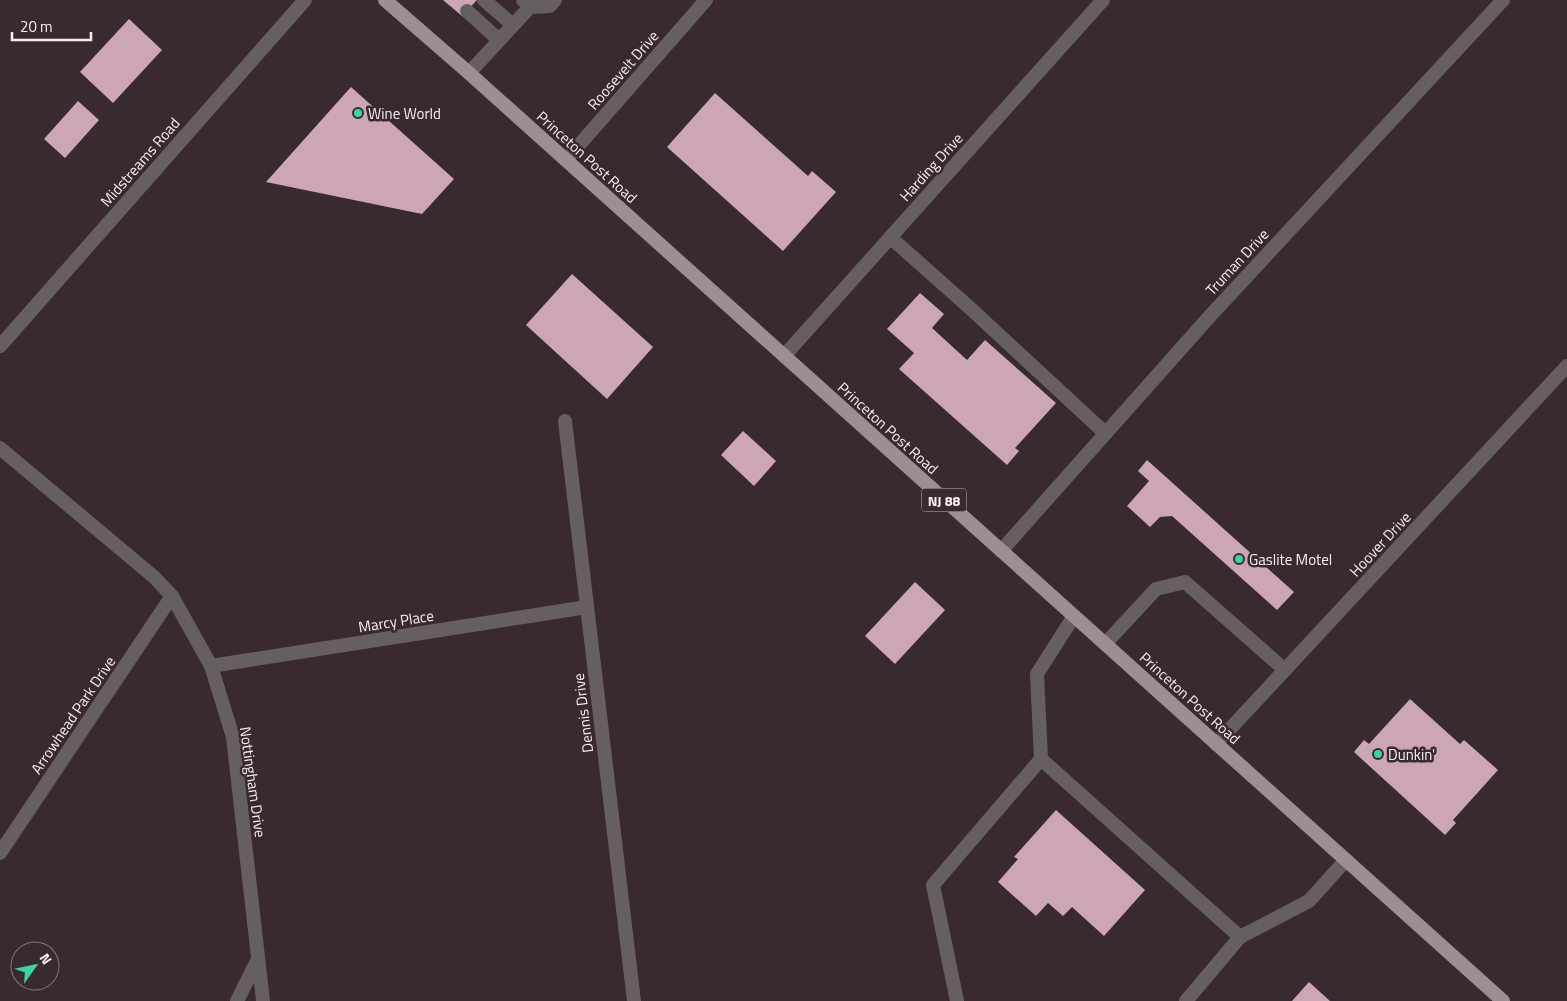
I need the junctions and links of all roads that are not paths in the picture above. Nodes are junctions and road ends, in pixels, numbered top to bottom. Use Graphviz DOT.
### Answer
graph roads {
  1 [pos="304,0"];
  2 [pos="484,0"];
  3 [pos="555,0"];
  4 [pos="706,0"];
  5 [pos="1103,0"];
  6 [pos="1503,0"];
  7 [pos="389,1"];
  8 [pos="527,3"];
  9 [pos="467,11"];
  10 [pos="513,25"];
  11 [pos="499,40"];
  12 [pos="469,73"];
  13 [pos="566,160"];
  14 [pos="890,238"];
  15 [pos="0,346"];
  16 [pos="784,356"];
  17 [pos="1567,366"];
  18 [pos="565,422"];
  19 [pos="1105,434"];
  20 [pos="0,448"];
  21 [pos="1001,551"];
  22 [pos="172,596"];
  23 [pos="587,607"];
  24 [pos="1074,616"];
  25 [pos="1105,644"];
  26 [pos="211,666"];
  27 [pos="1285,670"];
  28 [pos="1216,744"];
  29 [pos="1041,760"];
  30 [pos="0,853"];
  31 [pos="1346,860"];
  32 [pos="1240,937"];
  33 [pos="258,958"];
  34 [pos="238,1001"];
  35 [pos="263,1001"];
  36 [pos="634,1001"];
  37 [pos="957,1001"];
  38 [pos="1186,1001"];
  39 [pos="1503,1001"];
  1 -- 15 [label="street, Midstreams Road"];
  2 -- 10 [label="street"];
  3 -- 8 [label="street"];
  4 -- 13 [label="street, Roosevelt Drive"];
  5 -- 14 [label="street, Harding Drive"];
  6 -- 19 [label="street, Truman Drive"];
  7 -- 12 [label="main road, Princeton Post Road / NJ 88"];
  8 -- 10 [label="street"];
  9 -- 11 [label="street"];
  10 -- 11 [label="street"];
  11 -- 12 [label="street"];
  12 -- 13 [label="main road, Princeton Post Road / NJ 88"];
  13 -- 16 [label="main road, Princeton Post Road / NJ 88"];
  14 -- 16 [label="street, Harding Drive"];
  14 -- 19 [label="street"];
  16 -- 21 [label="main road, Princeton Post Road / NJ 88"];
  17 -- 27 [label="street, Hoover Drive"];
  18 -- 23 [label="street, Dennis Drive"];
  19 -- 21 [label="street, Truman Drive"];
  20 -- 22 [label="street, Nottingham Drive"];
  21 -- 24 [label="main road, Princeton Post Road / NJ 88"];
  22 -- 26 [label="street, Nottingham Drive"];
  22 -- 30 [label="street, Arrowhead Park Drive"];
  23 -- 26 [label="street, Marcy Place"];
  23 -- 36 [label="street, Dennis Drive"];
  24 -- 25 [label="main road, Princeton Post Road / NJ 88"];
  24 -- 29 [label="street"];
  25 -- 27 [label="street"];
  25 -- 28 [label="main road, Princeton Post Road / NJ 88"];
  26 -- 33 [label="street, Nottingham Drive"];
  27 -- 28 [label="street, Hoover Drive"];
  28 -- 31 [label="main road, Princeton Post Road / NJ 88"];
  29 -- 32 [label="street"];
  29 -- 37 [label="street"];
  31 -- 32 [label="street"];
  31 -- 39 [label="main road, Princeton Post Road / NJ 88"];
  32 -- 38 [label="street"];
  33 -- 34 [label="street"];
  33 -- 35 [label="street, Nottingham Drive"];
}
